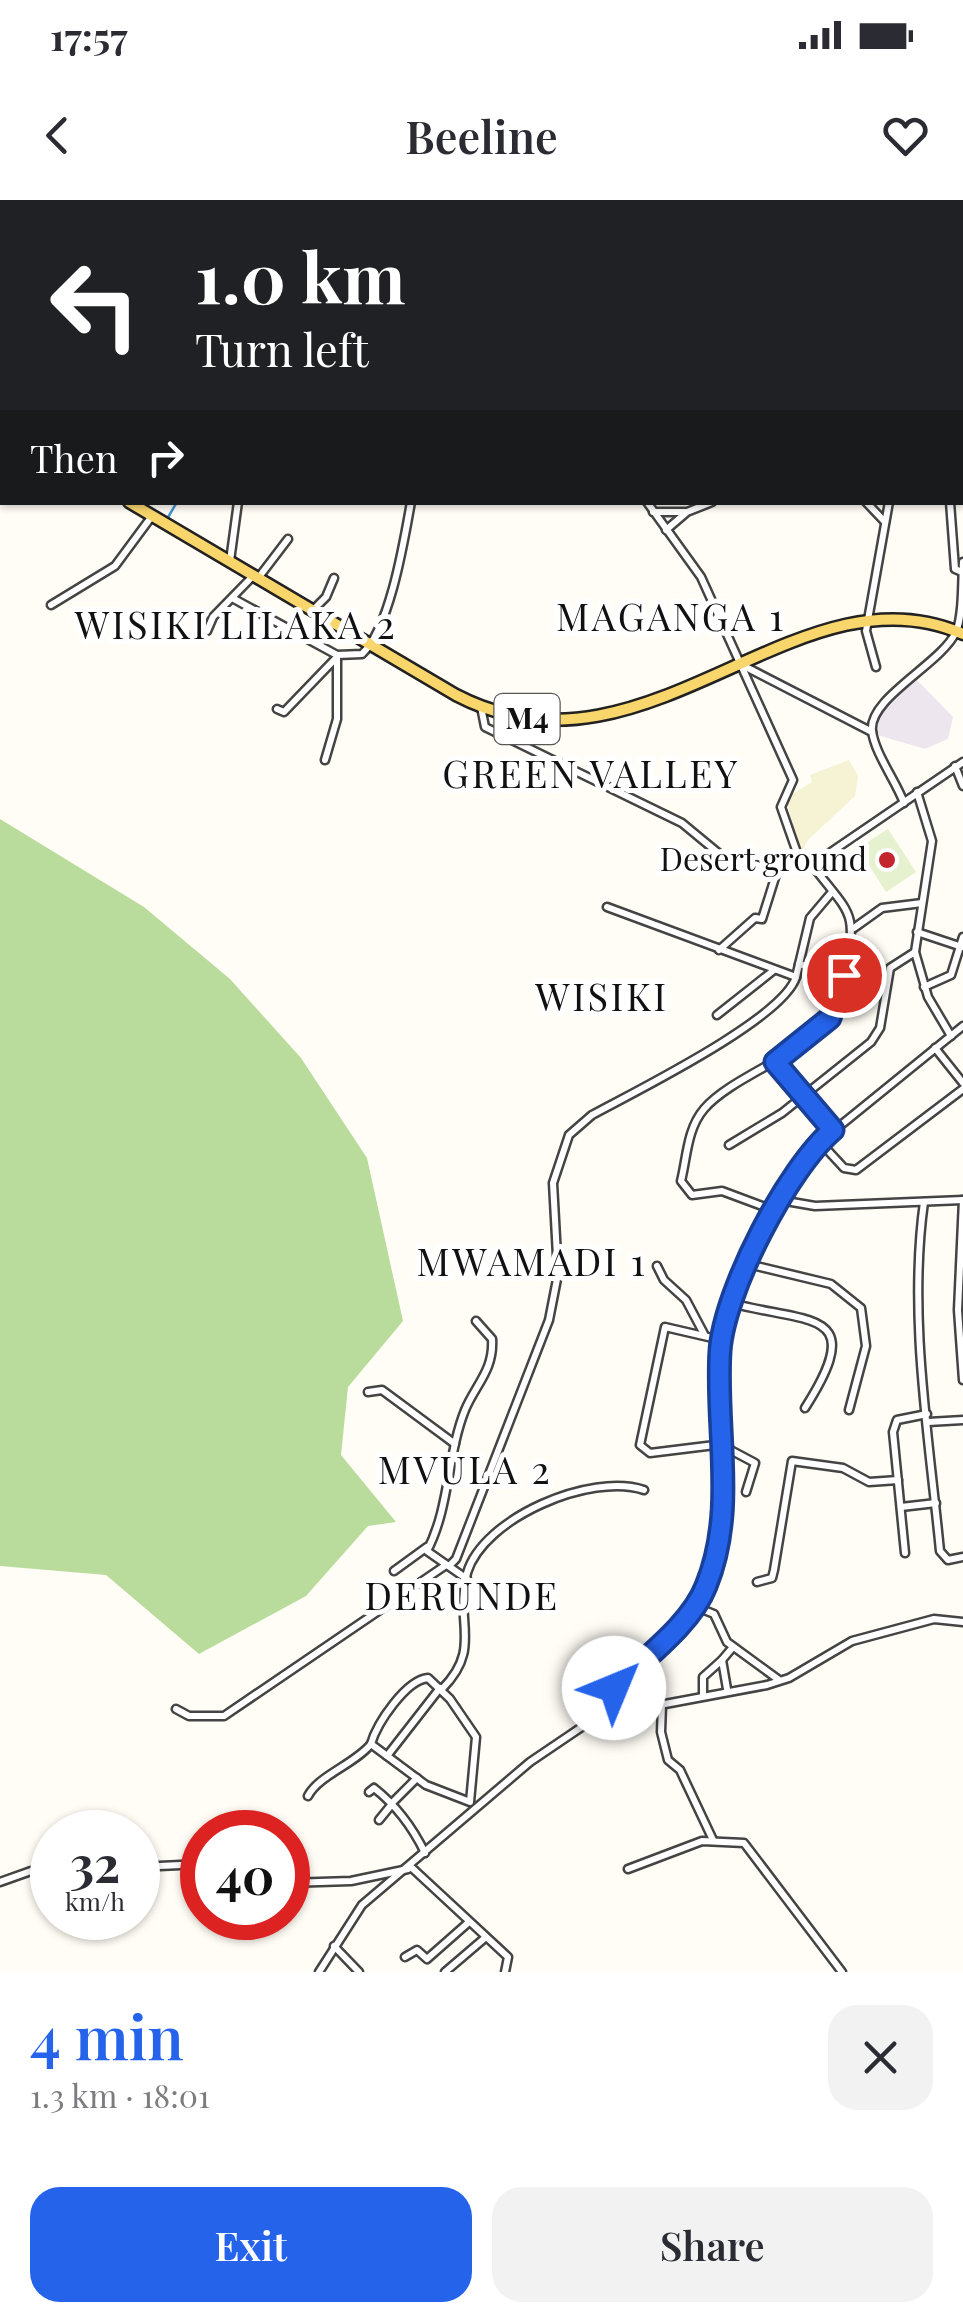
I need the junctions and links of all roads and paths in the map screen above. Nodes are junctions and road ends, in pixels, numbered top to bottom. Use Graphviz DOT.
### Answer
graph roads {
  1 [pos="134,505"];
  2 [pos="238,505"];
  3 [pos="410,505"];
  4 [pos="649,505"];
  5 [pos="704,505"];
  6 [pos="869,505"];
  7 [pos="889,505"];
  8 [pos="950,505"];
  9 [pos="653,512"];
  10 [pos="687,512"];
  11 [pos="152,516"];
  12 [pos="886,523"];
  13 [pos="666,530"];
  14 [pos="288,539"];
  15 [pos="230,562"];
  16 [pos="963,562"];
  17 [pos="963,572"];
  18 [pos="255,577"];
  19 [pos="334,578"];
  20 [pos="234,599"];
  21 [pos="52,606"];
  22 [pos="312,611"];
  23 [pos="868,622"];
  24 [pos="207,631"];
  25 [pos="960,632"];
  26 [pos="371,645"];
  27 [pos="337,657"];
  28 [pos="742,665"];
  29 [pos="876,666"];
  30 [pos="481,708"];
  31 [pos="278,710"];
  32 [pos="872,732"];
  33 [pos="325,760"];
  34 [pos="959,764"];
  35 [pos="963,786"];
  36 [pos="917,792"];
  37 [pos="904,803"];
  38 [pos="812,865"];
  39 [pos="802,867"];
  40 [pos="778,868"];
  41 [pos="832,892"];
  42 [pos="922,903"];
  43 [pos="607,907"];
  44 [pos="846,908"];
  45 [pos="868,916"];
  46 [pos="854,928"];
  47 [pos="917,932"];
  48 [pos="963,937"];
  49 [pos="962,947"];
  50 [pos="719,950"];
  51 [pos="915,952"];
  52 [pos="799,964"];
  53 [pos="774,970"];
  54 [pos="844,975"];
  55 [pos="796,977"];
  56 [pos="924,987"];
  57 [pos="716,1015"];
  58 [pos="963,1026"];
  59 [pos="951,1036"];
  60 [pos="936,1048"];
  61 [pos="775,1062"];
  62 [pos="963,1086"];
  63 [pos="803,1096"];
  64 [pos="833,1130"];
  65 [pos="820,1142"];
  66 [pos="728,1145"];
  67 [pos="780,1200"];
  68 [pos="963,1200"];
  69 [pos="924,1202"];
  70 [pos="768,1225"];
  71 [pos="748,1264"];
  72 [pos="657,1266"];
  73 [pos="730,1304"];
  74 [pos="476,1321"];
  75 [pos="705,1335"];
  76 [pos="721,1340"];
  77 [pos="963,1380"];
  78 [pos="368,1392"];
  79 [pos="804,1408"];
  80 [pos="849,1410"];
  81 [pos="928,1418"];
  82 [pos="963,1420"];
  83 [pos="456,1445"];
  84 [pos="723,1445"];
  85 [pos="898,1480"];
  86 [pos="644,1490"];
  87 [pos="746,1492"];
  88 [pos="936,1503"];
  89 [pos="901,1507"];
  90 [pos="428,1547"];
  91 [pos="905,1553"];
  92 [pos="963,1557"];
  93 [pos="447,1565"];
  94 [pos="394,1571"];
  95 [pos="466,1579"];
  96 [pos="756,1582"];
  97 [pos="694,1606"];
  98 [pos="963,1622"];
  99 [pos="733,1647"];
  100 [pos="722,1660"];
  101 [pos="780,1681"];
  102 [pos="441,1689"];
  103 [pos="726,1690"];
  104 [pos="702,1695"];
  105 [pos="662,1704"];
  106 [pos="176,1708"];
  107 [pos="595,1718"];
  108 [pos="372,1744"];
  109 [pos="387,1756"];
  110 [pos="417,1778"];
  111 [pos="369,1792"];
  112 [pos="308,1796"];
  113 [pos="470,1802"];
  114 [pos="392,1803"];
  115 [pos="477,1810"];
  116 [pos="379,1820"];
  117 [pos="713,1840"];
  118 [pos="426,1854"];
  119 [pos="409,1868"];
  120 [pos="628,1869"];
  121 [pos="30,1871"];
  122 [pos="0,1882"];
  123 [pos="310,1883"];
  124 [pos="469,1922"];
  125 [pos="486,1937"];
  126 [pos="334,1946"];
  127 [pos="405,1957"];
  128 [pos="319,1972"];
  129 [pos="359,1972"];
  130 [pos="445,1972"];
  131 [pos="505,1972"];
  132 [pos="842,1972"];
  1 -- 11 [label="main road, M4"];
  2 -- 15 [label="street"];
  3 -- 26 [label="street"];
  4 -- 9 [label="street"];
  5 -- 10 [label="street"];
  6 -- 12 [label="street"];
  7 -- 12 [label="street"];
  8 -- 17 [label="street"];
  9 -- 10 [label="street"];
  9 -- 13 [label="street"];
  10 -- 13 [label="street"];
  11 -- 15 [label="main road, M4"];
  11 -- 21 [label="street"];
  12 -- 23 [label="street"];
  13 -- 28 [label="street"];
  14 -- 18 [label="street"];
  15 -- 18 [label="main road, M4"];
  16 -- 17 [label="street"];
  17 -- 25 [label="street"];
  18 -- 20 [label="street"];
  18 -- 22 [label="main road, M4"];
  19 -- 22 [label="street"];
  20 -- 24 [label="street"];
  20 -- 27 [label="street"];
  22 -- 26 [label="main road, M4"];
  23 -- 25 [label="main road, M4"];
  23 -- 28 [label="main road, M4"];
  23 -- 29 [label="street"];
  25 -- 32 [label="street"];
  26 -- 27 [label="street"];
  26 -- 30 [label="main road, M4"];
  27 -- 31 [label="street"];
  27 -- 33 [label="street"];
  28 -- 30 [label="main road, M4"];
  28 -- 32 [label="street"];
  28 -- 39 [label="street"];
  30 -- 40 [label="street"];
  32 -- 37 [label="street"];
  34 -- 35 [label="street"];
  34 -- 36 [label="street"];
  36 -- 37 [label="street"];
  36 -- 42 [label="street"];
  37 -- 38 [label="street"];
  38 -- 39 [label="street"];
  38 -- 41 [label="street"];
  39 -- 40 [label="street"];
  40 -- 50 [label="street"];
  41 -- 44 [label="street"];
  41 -- 52 [label="street"];
  42 -- 45 [label="street"];
  42 -- 47 [label="street"];
  43 -- 50 [label="street"];
  44 -- 45 [label="street"];
  44 -- 46 [label="street"];
  45 -- 46 [label="street"];
  46 -- 54 [label="street"];
  47 -- 49 [label="street"];
  47 -- 51 [label="street"];
  48 -- 49 [label="street"];
  49 -- 56 [label="street"];
  50 -- 53 [label="street"];
  51 -- 56 [label="street"];
  51 -- 63 [label="street"];
  52 -- 54 [label="street"];
  52 -- 55 [label="street"];
  53 -- 55 [label="street"];
  53 -- 57 [label="street"];
  54 -- 61 [label="street"];
  55 -- 93 [label="street"];
  56 -- 59 [label="street"];
  58 -- 59 [label="street"];
  59 -- 60 [label="street"];
  60 -- 62 [label="street"];
  60 -- 64 [label="street"];
  61 -- 63 [label="street"];
  61 -- 70 [label="street"];
  62 -- 65 [label="street"];
  63 -- 64 [label="street"];
  63 -- 66 [label="street"];
  64 -- 65 [label="street"];
  65 -- 67 [label="street"];
  67 -- 69 [label="street"];
  67 -- 70 [label="street"];
  68 -- 69 [label="street"];
  68 -- 77 [label="street"];
  69 -- 81 [label="street"];
  70 -- 71 [label="street"];
  71 -- 73 [label="street"];
  71 -- 80 [label="street"];
  72 -- 75 [label="street"];
  73 -- 76 [label="street"];
  73 -- 79 [label="street"];
  74 -- 83 [label="street"];
  75 -- 76 [label="street"];
  75 -- 84 [label="street"];
  76 -- 84 [label="street"];
  78 -- 83 [label="street"];
  81 -- 82 [label="street"];
  81 -- 85 [label="street"];
  81 -- 88 [label="street"];
  83 -- 90 [label="street"];
  84 -- 87 [label="street"];
  84 -- 97 [label="street"];
  85 -- 89 [label="street"];
  85 -- 96 [label="street"];
  86 -- 95 [label="street"];
  88 -- 89 [label="street"];
  88 -- 92 [label="street"];
  89 -- 91 [label="street"];
  90 -- 93 [label="street"];
  90 -- 94 [label="street"];
  93 -- 95 [label="street"];
  93 -- 106 [label="street"];
  95 -- 102 [label="street"];
  97 -- 99 [label="street"];
  97 -- 107 [label="street"];
  98 -- 101 [label="street"];
  99 -- 100 [label="street"];
  99 -- 101 [label="street"];
  100 -- 103 [label="street"];
  100 -- 104 [label="street"];
  101 -- 103 [label="street"];
  102 -- 108 [label="street"];
  102 -- 109 [label="street"];
  102 -- 113 [label="street"];
  103 -- 104 [label="street"];
  104 -- 105 [label="street"];
  105 -- 107 [label="street"];
  105 -- 117 [label="street"];
  107 -- 115 [label="street"];
  108 -- 109 [label="street"];
  108 -- 112 [label="street"];
  109 -- 110 [label="street"];
  110 -- 113 [label="street"];
  110 -- 114 [label="street"];
  111 -- 114 [label="street"];
  113 -- 115 [label="street"];
  114 -- 116 [label="street"];
  114 -- 118 [label="street"];
  115 -- 118 [label="street"];
  117 -- 120 [label="street"];
  117 -- 132 [label="street"];
  118 -- 119 [label="street"];
  119 -- 123 [label="street"];
  119 -- 124 [label="street"];
  119 -- 126 [label="street"];
  121 -- 122 [label="street"];
  124 -- 125 [label="street"];
  124 -- 127 [label="street"];
  125 -- 130 [label="street"];
  125 -- 131 [label="street"];
  126 -- 128 [label="street"];
  126 -- 129 [label="street"];
}
